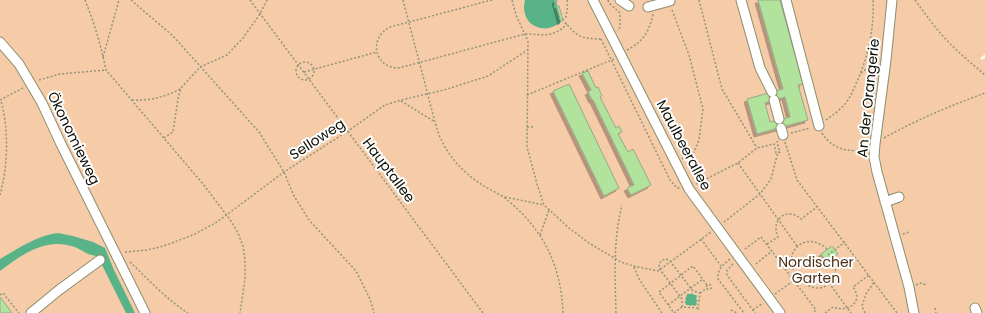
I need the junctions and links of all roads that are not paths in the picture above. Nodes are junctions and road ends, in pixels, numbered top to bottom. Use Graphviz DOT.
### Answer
graph roads {
  1 [pos="593,0"];
  2 [pos="741,0"];
  3 [pos="786,0"];
  4 [pos="892,0"];
  5 [pos="670,1"];
  6 [pos="650,6"];
  7 [pos="0,42"];
  8 [pos="818,126"];
  9 [pos="780,131"];
  10 [pos="899,197"];
  11 [pos="885,202"];
  12 [pos="100,260"];
  13 [pos="31,313"];
  14 [pos="145,313"];
  15 [pos="780,313"];
  16 [pos="914,313"];
  1 -- 15 [label="street, Maulbeerallee"];
  2 -- 9 [label="street"];
  3 -- 8 [label="street"];
  4 -- 11 [label="street, An der Orangerie"];
  5 -- 6 [label="street"];
  7 -- 14 [label="street, Ökonomieweg"];
  10 -- 11 [label="street"];
  11 -- 16 [label="street, An der Orangerie"];
  12 -- 13 [label="street"];
}
